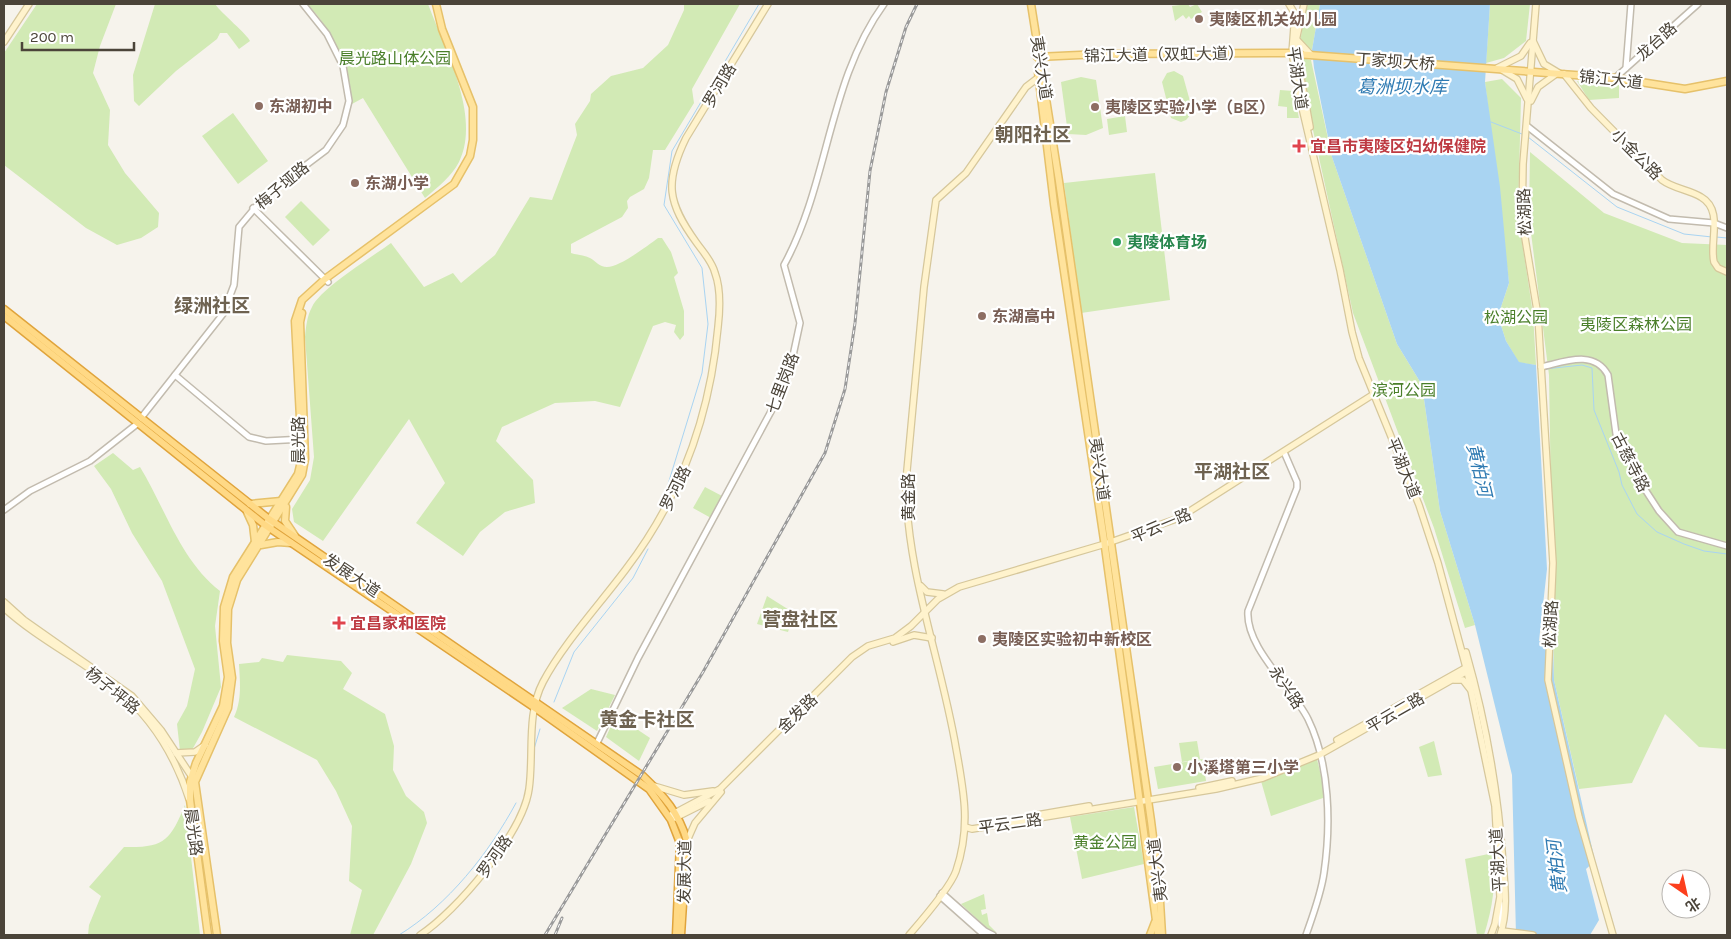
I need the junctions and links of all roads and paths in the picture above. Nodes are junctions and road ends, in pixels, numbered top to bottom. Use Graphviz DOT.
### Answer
graph roads {
  1 [pos="29,4"];
  2 [pos="303,4"];
  3 [pos="437,4"];
  4 [pos="768,4"];
  5 [pos="884,4"];
  6 [pos="1029,4"];
  7 [pos="1289,4"];
  8 [pos="1304,4"];
  9 [pos="1536,4"];
  10 [pos="1631,4"];
  11 [pos="1698,4"];
  12 [pos="1296,39"];
  13 [pos="1532,39"];
  14 [pos="4,42"];
  15 [pos="1294,53"];
  16 [pos="1310,55"];
  17 [pos="1038,57"];
  18 [pos="1495,68"];
  19 [pos="1626,68"];
  20 [pos="1530,70"];
  21 [pos="1561,73"];
  22 [pos="1039,77"];
  23 [pos="1615,78"];
  24 [pos="1727,81"];
  25 [pos="1528,107"];
  26 [pos="1526,128"];
  27 [pos="253,208"];
  28 [pos="1714,224"];
  29 [pos="1727,228"];
  30 [pos="1727,272"];
  31 [pos="326,280"];
  32 [pos="4,308"];
  33 [pos="4,316"];
  34 [pos="1541,367"];
  35 [pos="175,375"];
  36 [pos="1377,395"];
  37 [pos="139,421"];
  38 [pos="303,439"];
  39 [pos="1285,453"];
  40 [pos="284,501"];
  41 [pos="250,504"];
  42 [pos="4,510"];
  43 [pos="246,510"];
  44 [pos="270,524"];
  45 [pos="294,540"];
  46 [pos="258,544"];
  47 [pos="1108,545"];
  48 [pos="1727,546"];
  49 [pos="919,582"];
  50 [pos="945,593"];
  51 [pos="4,602"];
  52 [pos="4,608"];
  53 [pos="926,613"];
  54 [pos="932,638"];
  55 [pos="893,642"];
  56 [pos="1469,668"];
  57 [pos="1450,681"];
  58 [pos="1472,692"];
  59 [pos="536,705"];
  60 [pos="597,743"];
  61 [pos="205,745"];
  62 [pos="176,753"];
  63 [pos="1319,753"];
  64 [pos="178,770"];
  65 [pos="192,780"];
  66 [pos="653,786"];
  67 [pos="721,791"];
  68 [pos="1144,799"];
  69 [pos="190,800"];
  70 [pos="677,815"];
  71 [pos="670,818"];
  72 [pos="965,826"];
  73 [pos="687,841"];
  74 [pos="942,895"];
  75 [pos="1500,897"];
  76 [pos="1159,916"];
  77 [pos="1501,934"];
  78 [pos="208,935"];
  79 [pos="217,935"];
  80 [pos="420,935"];
  81 [pos="676,935"];
  82 [pos="681,935"];
  83 [pos="911,935"];
  84 [pos="984,935"];
  85 [pos="993,935"];
  86 [pos="1150,935"];
  87 [pos="1158,935"];
  88 [pos="1162,935"];
  89 [pos="1168,935"];
  90 [pos="1306,935"];
  91 [pos="1491,935"];
  92 [pos="1533,935"];
  93 [pos="1613,935"];
  1 -- 14 [label="main road"];
  2 -- 27 [label="street, 梅子垭路"];
  3 -- 31 [label="main road, 晨光路"];
  4 -- 59 [label="main road, 罗河路"];
  5 -- 60 [label="street, 七里岗路"];
  6 -- 17 [label="main road, 夷兴大道"];
  7 -- 15 [label="main road, 平湖大道"];
  8 -- 12 [label="main road, 平湖大道"];
  9 -- 13 [label="main road"];
  10 -- 19 [label="street"];
  11 -- 19 [label="street, 龙台路"];
  12 -- 15 [label="main road, 平湖大道"];
  12 -- 16 [label="main road"];
  13 -- 18 [label="main road"];
  13 -- 20 [label="main road"];
  13 -- 21 [label="main road, 小金公路"];
  15 -- 16 [label="main road, 丁家坝大桥"];
  15 -- 17 [label="main road, 锦江大道（双虹大道）"];
  15 -- 36 [label="main road, 平湖大道"];
  16 -- 18 [label="main road, 丁家坝大桥"];
  17 -- 22 [label="main road, 夷兴大道"];
  17 -- 47 [label="main road, 夷兴大道"];
  18 -- 20 [label="main road, 锦江大道"];
  18 -- 25 [label="main road"];
  19 -- 23 [label="street, 龙台路"];
  20 -- 21 [label="main road, 锦江大道"];
  20 -- 25 [label="main road"];
  21 -- 23 [label="main road, 锦江大道"];
  21 -- 25 [label="main road"];
  21 -- 28 [label="main road, 小金公路"];
  22 -- 47 [label="main road, 夷兴大道"];
  22 -- 49 [label="main road, 黄金路"];
  23 -- 24 [label="main road, 锦江大道"];
  25 -- 26 [label="main road, 松湖路"];
  26 -- 28 [label="street"];
  26 -- 34 [label="main road, 松湖路"];
  27 -- 31 [label="street"];
  27 -- 35 [label="street, 梅子垭路"];
  28 -- 29 [label="street"];
  28 -- 30 [label="main road"];
  31 -- 38 [label="main road, 晨光路"];
  32 -- 37 [label="highway, 发展大道"];
  33 -- 37 [label="highway, 发展大道"];
  34 -- 48 [label="street, 古慈寺路"];
  34 -- 93 [label="main road, 松湖路"];
  35 -- 37 [label="street, 梅子垭路"];
  35 -- 38 [label="street"];
  36 -- 39 [label="main road, 平云一路"];
  36 -- 56 [label="main road, 平湖大道"];
  37 -- 41 [label="highway, 发展大道"];
  37 -- 42 [label="street, 梅子垭路"];
  37 -- 43 [label="highway, 发展大道"];
  38 -- 40 [label="main road, 晨光路"];
  39 -- 47 [label="main road, 平云一路"];
  39 -- 63 [label="street, 永兴路"];
  40 -- 41 [label="main road"];
  40 -- 44 [label="main road, 晨光路"];
  40 -- 45 [label="main road"];
  41 -- 44 [label="highway, 发展大道"];
  43 -- 44 [label="highway, 发展大道"];
  43 -- 46 [label="main road"];
  44 -- 45 [label="highway, 发展大道"];
  44 -- 46 [label="main road, 晨光路"];
  45 -- 46 [label="main road"];
  45 -- 59 [label="highway, 发展大道"];
  46 -- 61 [label="main road, 晨光路"];
  46 -- 65 [label="main road, 晨光路"];
  47 -- 50 [label="main road, 平云一路"];
  47 -- 53 [label="main road, 平云一路"];
  47 -- 68 [label="main road, 夷兴大道"];
  49 -- 50 [label="main road"];
  49 -- 53 [label="main road, 黄金路"];
  50 -- 53 [label="main road, 平云一路"];
  51 -- 62 [label="main road"];
  52 -- 64 [label="main road, 杨子坪路"];
  53 -- 54 [label="main road, 黄金路"];
  53 -- 55 [label="main road, 金发路"];
  53 -- 67 [label="main road, 金发路"];
  54 -- 55 [label="main road"];
  54 -- 72 [label="main road, 黄金路"];
  55 -- 67 [label="main road, 金发路"];
  56 -- 57 [label="main road, 平云二路"];
  56 -- 58 [label="main road, 平湖大道"];
  56 -- 63 [label="main road, 平云二路"];
  56 -- 77 [label="main road, 平湖大道"];
  57 -- 58 [label="main road"];
  57 -- 63 [label="main road, 平云二路"];
  58 -- 75 [label="main road, 平湖大道"];
  59 -- 60 [label="highway, 发展大道"];
  59 -- 71 [label="highway, 发展大道"];
  59 -- 80 [label="main road, 罗河路"];
  60 -- 66 [label="highway, 发展大道"];
  61 -- 62 [label="main road"];
  61 -- 65 [label="main road, 晨光路"];
  62 -- 65 [label="main road"];
  63 -- 68 [label="main road, 平云二路"];
  63 -- 90 [label="street, 永兴路"];
  64 -- 65 [label="main road"];
  64 -- 69 [label="main road, 杨子坪路"];
  65 -- 69 [label="main road, 晨光路"];
  65 -- 79 [label="main road, 晨光路"];
  66 -- 67 [label="main road"];
  66 -- 70 [label="highway, 发展大道"];
  67 -- 70 [label="main road, 金发路"];
  67 -- 73 [label="main road"];
  68 -- 72 [label="main road, 平云二路"];
  68 -- 76 [label="main road, 夷兴大道"];
  69 -- 78 [label="main road, 晨光路"];
  70 -- 71 [label="main road, 金发路"];
  70 -- 73 [label="highway, 发展大道"];
  71 -- 81 [label="highway, 发展大道"];
  72 -- 74 [label="main road, 黄金路"];
  73 -- 82 [label="highway, 发展大道"];
  74 -- 83 [label="main road, 黄金路"];
  74 -- 84 [label="street"];
  74 -- 85 [label="street"];
  75 -- 77 [label="street"];
  75 -- 91 [label="main road, 平湖大道"];
  76 -- 86 [label="main road"];
  76 -- 87 [label="main road, 夷兴大道"];
  76 -- 88 [label="main road, 夷兴大道"];
  76 -- 89 [label="main road"];
  77 -- 92 [label="main road"];
}
